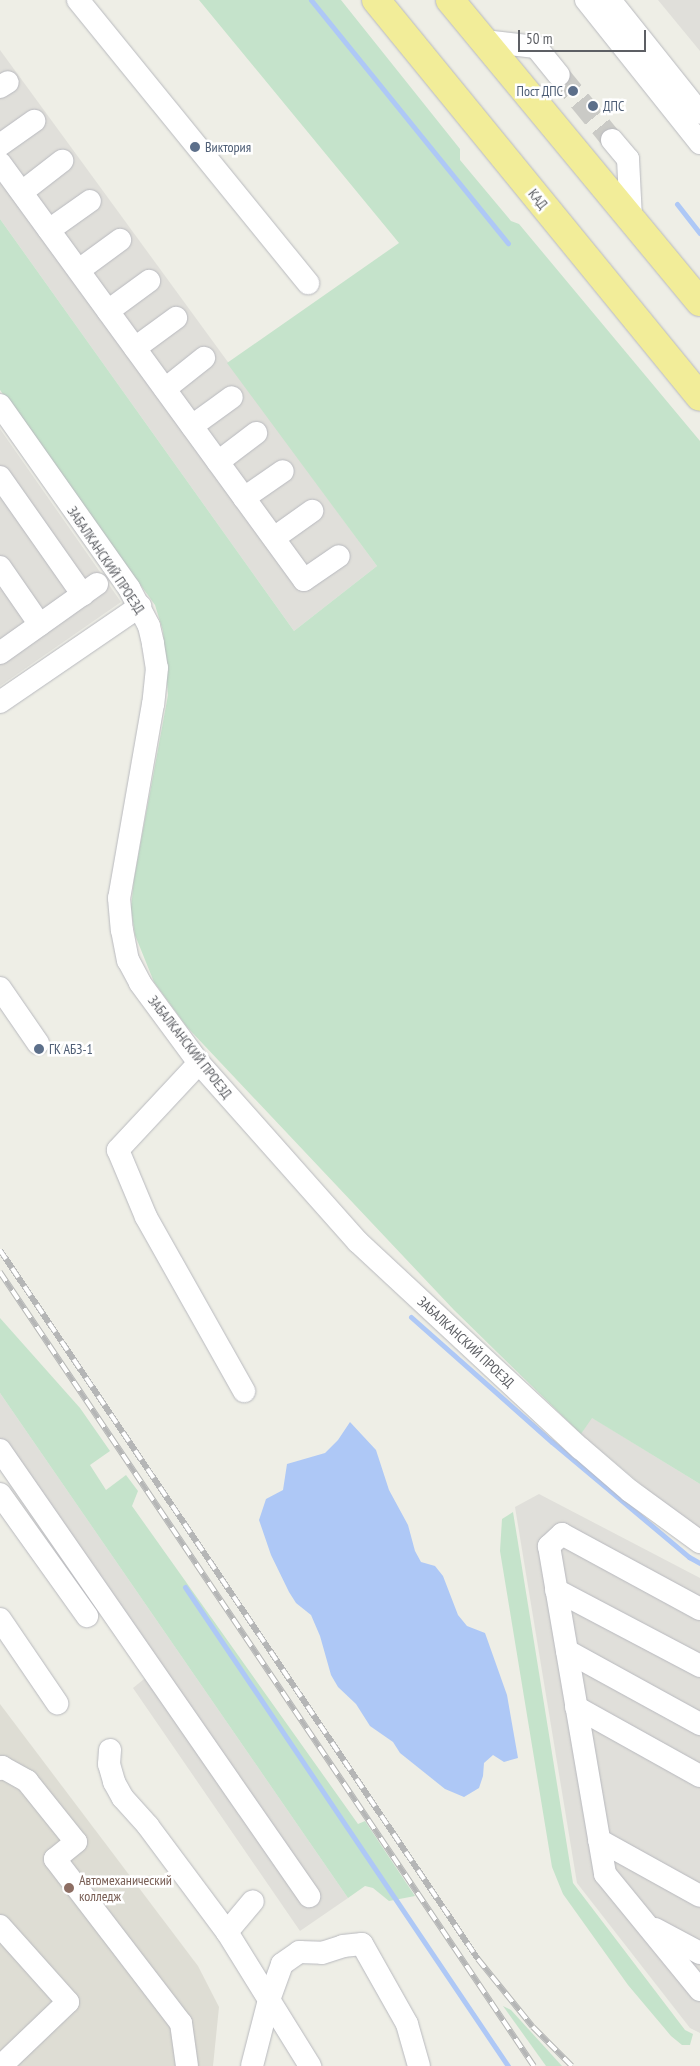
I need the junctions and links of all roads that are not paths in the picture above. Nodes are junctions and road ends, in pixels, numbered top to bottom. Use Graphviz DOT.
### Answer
graph roads {
  1 [pos="78,0"];
  2 [pos="376,0"];
  3 [pos="450,0"];
  4 [pos="586,0"];
  5 [pos="610,0"];
  6 [pos="484,40"];
  7 [pos="559,75"];
  8 [pos="700,113"];
  9 [pos="34,121"];
  10 [pos="612,140"];
  11 [pos="700,143"];
  12 [pos="0,145"];
  13 [pos="62,161"];
  14 [pos="0,162"];
  15 [pos="22,192"];
  16 [pos="90,201"];
  17 [pos="630,218"];
  18 [pos="49,230"];
  19 [pos="120,240"];
  20 [pos="79,270"];
  21 [pos="149,281"];
  22 [pos="308,282"];
  23 [pos="700,302"];
  24 [pos="108,311"];
  25 [pos="176,318"];
  26 [pos="135,348"];
  27 [pos="204,358"];
  28 [pos="165,389"];
  29 [pos="232,397"];
  30 [pos="700,397"];
  31 [pos="0,405"];
  32 [pos="192,426"];
  33 [pos="256,433"];
  34 [pos="218,462"];
  35 [pos="283,471"];
  36 [pos="0,477"];
  37 [pos="244,498"];
  38 [pos="312,511"];
  39 [pos="274,538"];
  40 [pos="339,556"];
  41 [pos="0,567"];
  42 [pos="140,606"];
  43 [pos="40,625"];
  44 [pos="0,653"];
  45 [pos="0,702"];
  46 [pos="0,988"];
  47 [pos="38,1043"];
  48 [pos="199,1063"];
  49 [pos="244,1391"];
  50 [pos="0,1450"];
  51 [pos="0,1494"];
  52 [pos="700,1542"];
  53 [pos="556,1590"];
  54 [pos="700,1609"];
  55 [pos="87,1616"];
  56 [pos="0,1619"];
  57 [pos="567,1651"];
  58 [pos="700,1666"];
  59 [pos="57,1703"];
  60 [pos="576,1706"];
  61 [pos="700,1724"];
  62 [pos="110,1750"];
  63 [pos="0,1768"];
  64 [pos="700,1776"];
  65 [pos="599,1840"];
  66 [pos="309,1896"];
  67 [pos="700,1896"];
  68 [pos="253,1901"];
  69 [pos="645,1924"];
  70 [pos="0,1926"];
  71 [pos="226,1932"];
  72 [pos="700,1953"];
  73 [pos="700,1990"];
  74 [pos="269,2000"];
  75 [pos="1,2066"];
  76 [pos="187,2066"];
  77 [pos="252,2066"];
  78 [pos="310,2066"];
  79 [pos="419,2066"];
  1 -- 22 [label="street"];
  2 -- 30 [label="highway, КАД"];
  3 -- 6 [label="highway"];
  4 -- 11 [label="street"];
  5 -- 8 [label="street"];
  6 -- 7 [label="street"];
  6 -- 17 [label="highway"];
  9 -- 12 [label="street"];
  10 -- 17 [label="street"];
  13 -- 15 [label="street"];
  14 -- 15 [label="street"];
  15 -- 18 [label="street"];
  16 -- 18 [label="street"];
  17 -- 23 [label="highway"];
  18 -- 20 [label="street"];
  19 -- 20 [label="street"];
  20 -- 24 [label="street"];
  21 -- 24 [label="street"];
  24 -- 26 [label="street"];
  25 -- 26 [label="street"];
  26 -- 28 [label="street"];
  27 -- 28 [label="street"];
  28 -- 32 [label="street"];
  29 -- 32 [label="street"];
  31 -- 42 [label="street, ЗАБАЛКАНСКИЙ ПРОЕЗД"];
  32 -- 34 [label="street"];
  33 -- 34 [label="street"];
  34 -- 37 [label="street"];
  35 -- 37 [label="street"];
  36 -- 43 [label="street"];
  37 -- 39 [label="street"];
  38 -- 39 [label="street"];
  39 -- 40 [label="street"];
  41 -- 43 [label="street"];
  42 -- 45 [label="street"];
  42 -- 48 [label="street, ЗАБАЛКАНСКИЙ ПРОЕЗД"];
  43 -- 44 [label="street"];
  46 -- 47 [label="street"];
  48 -- 49 [label="street"];
  48 -- 52 [label="street, ЗАБАЛКАНСКИЙ ПРОЕЗД"];
  50 -- 66 [label="street"];
  51 -- 55 [label="street"];
  53 -- 54 [label="street"];
  53 -- 57 [label="street"];
  53 -- 58 [label="street"];
  56 -- 59 [label="street"];
  57 -- 60 [label="street"];
  57 -- 61 [label="street"];
  60 -- 64 [label="street"];
  60 -- 65 [label="street"];
  62 -- 71 [label="street"];
  63 -- 76 [label="street"];
  65 -- 67 [label="street"];
  65 -- 69 [label="street"];
  68 -- 71 [label="street"];
  69 -- 72 [label="street"];
  69 -- 73 [label="street"];
  70 -- 75 [label="street"];
  71 -- 74 [label="street"];
  74 -- 77 [label="street"];
  74 -- 78 [label="street"];
  74 -- 79 [label="street"];
}
